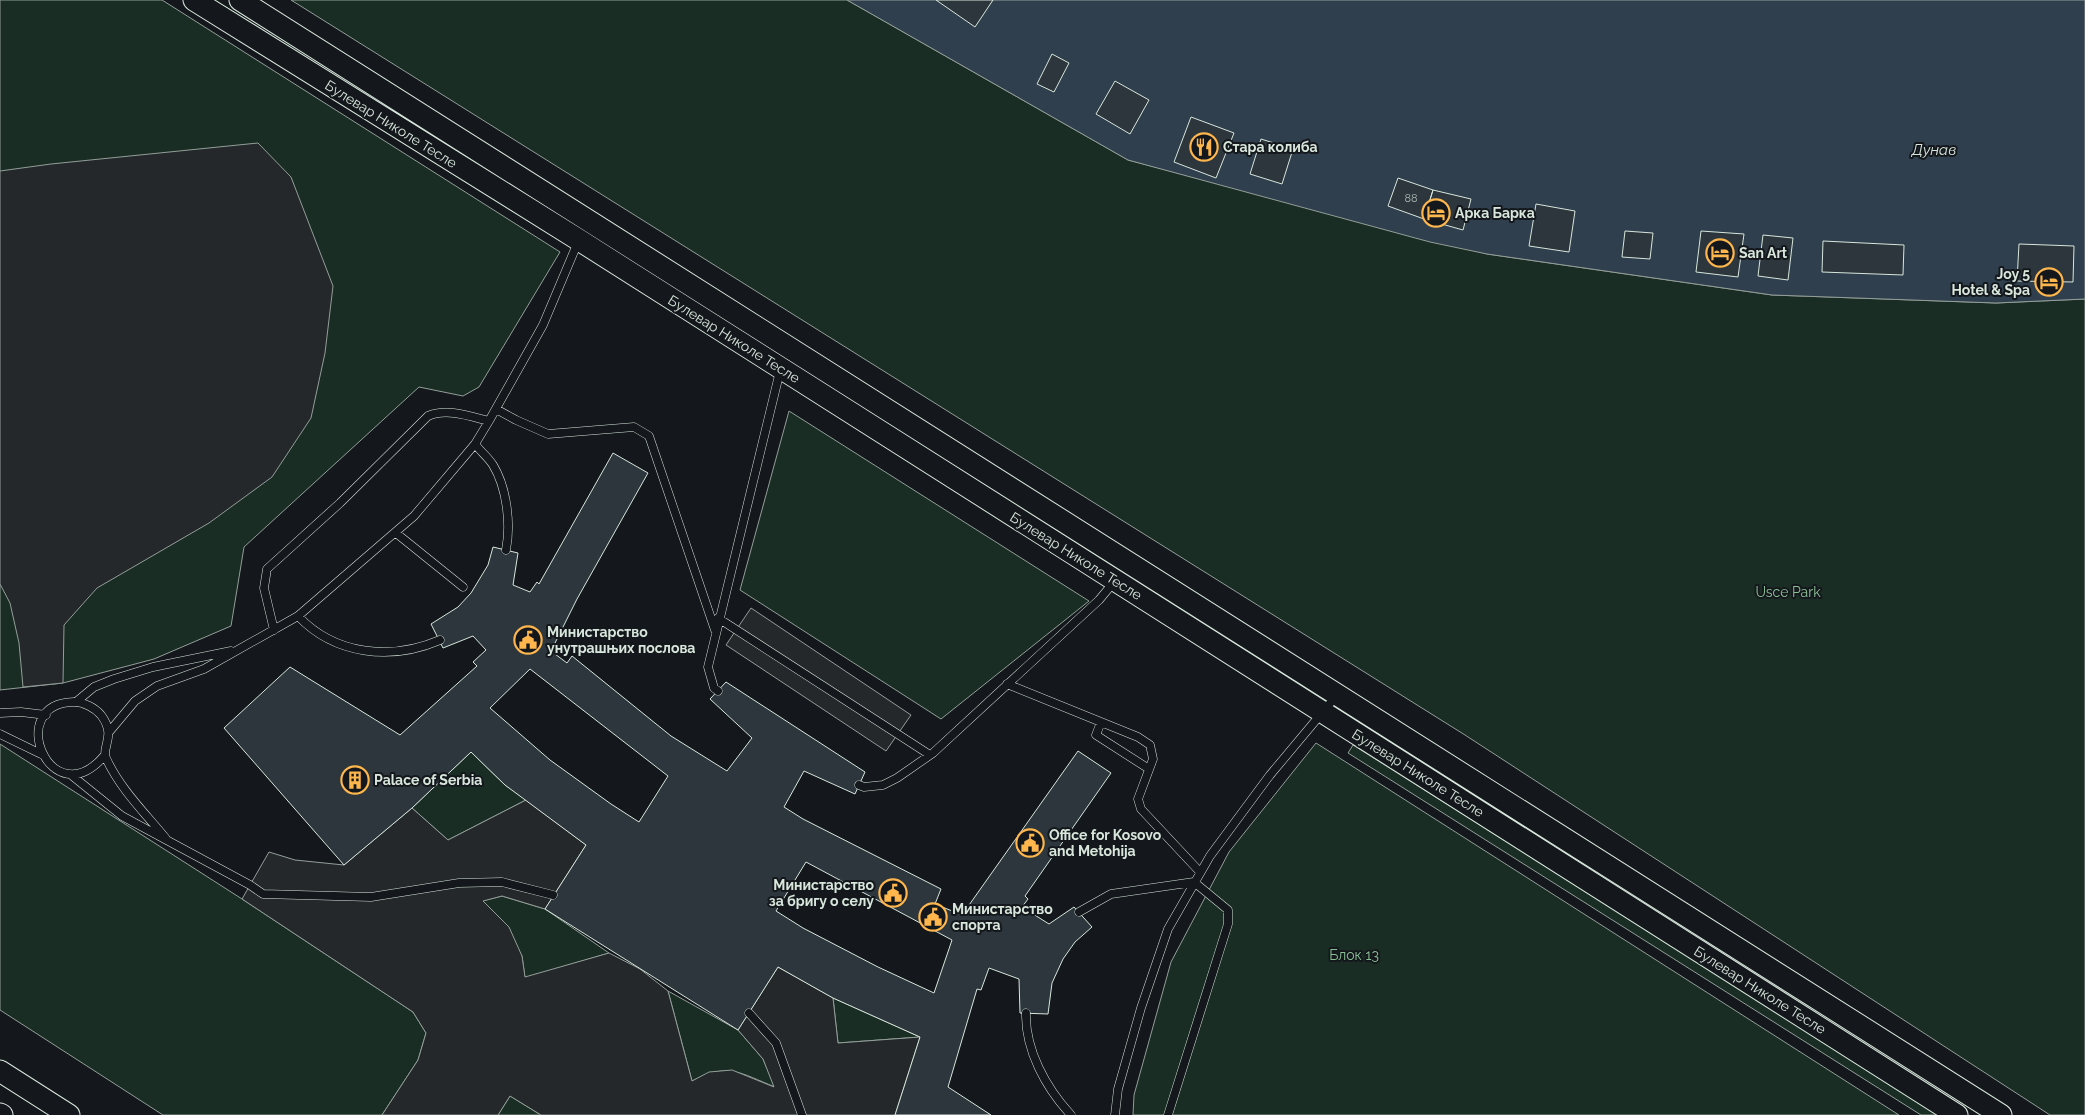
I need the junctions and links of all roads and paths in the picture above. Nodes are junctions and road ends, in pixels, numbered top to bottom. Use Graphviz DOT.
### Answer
graph roads {
  1 [pos="194,0"];
  2 [pos="240,0"];
  3 [pos="332,73"];
  4 [pos="583,230"];
  5 [pos="787,359"];
  6 [pos="496,409"];
  7 [pos="489,421"];
  8 [pos="475,444"];
  9 [pos="396,532"];
  10 [pos="506,550"];
  11 [pos="1122,572"];
  12 [pos="463,587"];
  13 [pos="298,616"];
  14 [pos="718,618"];
  15 [pos="274,630"];
  16 [pos="715,630"];
  17 [pos="440,640"];
  18 [pos="238,650"];
  19 [pos="1007,684"];
  20 [pos="718,691"];
  21 [pos="1337,694"];
  22 [pos="76,702"];
  23 [pos="1322,712"];
  24 [pos="0,713"];
  25 [pos="46,715"];
  26 [pos="1101,722"];
  27 [pos="109,732"];
  28 [pos="0,734"];
  29 [pos="41,754"];
  30 [pos="105,755"];
  31 [pos="930,755"];
  32 [pos="1149,769"];
  33 [pos="70,774"];
  34 [pos="859,785"];
  35 [pos="169,841"];
  36 [pos="1200,872"];
  37 [pos="1194,882"];
  38 [pos="553,895"];
  39 [pos="1079,912"];
  40 [pos="749,1013"];
  41 [pos="1026,1013"];
  42 [pos="0,1071"];
  43 [pos="69,1115"];
  44 [pos="802,1115"];
  45 [pos="1071,1115"];
  46 [pos="1115,1115"];
  47 [pos="1168,1115"];
  48 [pos="1957,1115"];
  49 [pos="2001,1115"];
  1 -- 3 [label="main road, Булевар Николе Тесле"];
  2 -- 3 [label="main road, Булевар Николе Тесле"];
  3 -- 4 [label="main road, Булевар Николе Тесле"];
  4 -- 5 [label="main road, Булевар Николе Тесле"];
  4 -- 6 [label="lane"];
  5 -- 11 [label="main road, Булевар Николе Тесле"];
  5 -- 14 [label="lane"];
  6 -- 7 [label="lane"];
  6 -- 16 [label="lane"];
  7 -- 8 [label="lane"];
  7 -- 15 [label="lane"];
  8 -- 9 [label="lane"];
  8 -- 10 [label="lane"];
  9 -- 12 [label="lane"];
  9 -- 13 [label="lane"];
  11 -- 19 [label="lane"];
  11 -- 21 [label="main road, Булевар Николе Тесле"];
  11 -- 23 [label="main road, Булевар Николе Тесле"];
  13 -- 15 [label="lane"];
  13 -- 17 [label="lane"];
  14 -- 16 [label="lane"];
  14 -- 31 [label="lane"];
  15 -- 18 [label="lane"];
  16 -- 20 [label="lane"];
  18 -- 22 [label="lane"];
  18 -- 27 [label="lane"];
  19 -- 26 [label="lane"];
  19 -- 31 [label="lane"];
  21 -- 23 [label="lane"];
  21 -- 49 [label="main road, Булевар Николе Тесле"];
  22 -- 25 [label="lane"];
  22 -- 27 [label="lane"];
  23 -- 36 [label="lane"];
  23 -- 48 [label="main road, Булевар Николе Тесле"];
  24 -- 25 [label="lane"];
  25 -- 29 [label="lane"];
  26 -- 32 [label="lane"];
  26 -- 32 [label="lane"];
  27 -- 30 [label="lane"];
  28 -- 29 [label="lane"];
  29 -- 33 [label="lane"];
  30 -- 33 [label="lane"];
  30 -- 35 [label="lane"];
  31 -- 34 [label="lane"];
  32 -- 36 [label="lane"];
  33 -- 35 [label="lane"];
  35 -- 38 [label="lane"];
  36 -- 37 [label="lane"];
  37 -- 39 [label="lane"];
  37 -- 46 [label="lane"];
  37 -- 47 [label="lane"];
  40 -- 44 [label="lane"];
  41 -- 45 [label="lane"];
  42 -- 43 [label="main road"];
}
